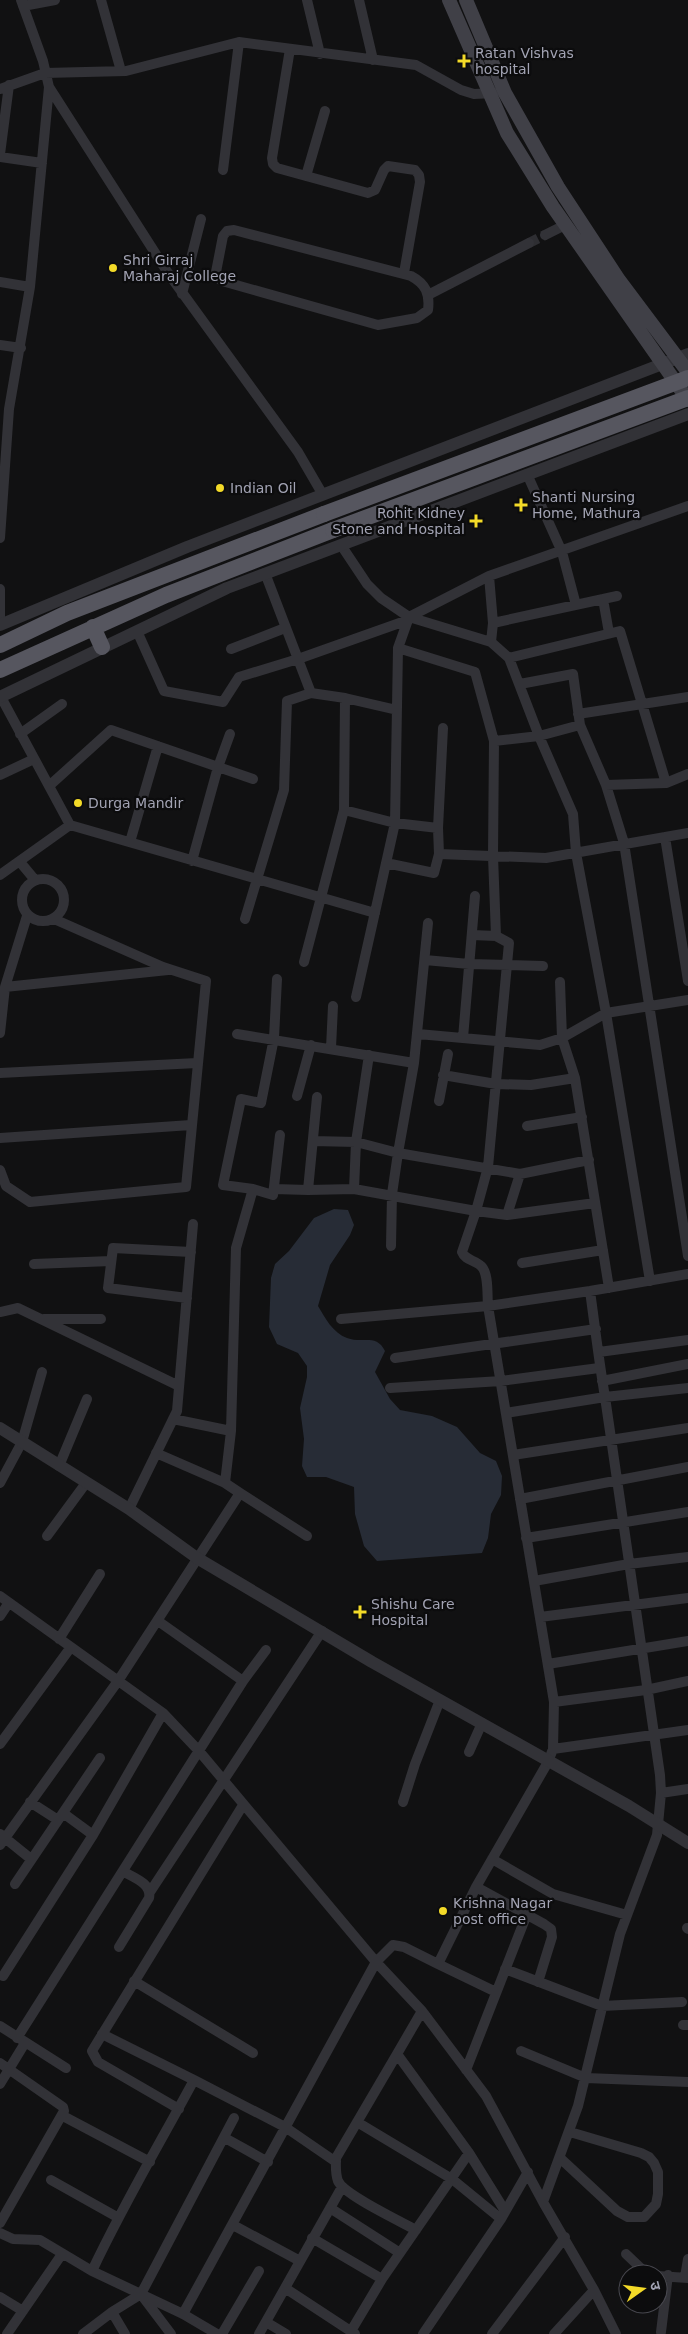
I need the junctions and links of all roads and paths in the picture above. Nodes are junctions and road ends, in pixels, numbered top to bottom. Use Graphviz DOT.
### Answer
graph roads {
  1 [pos="55,0"];
  2 [pos="101,0"];
  3 [pos="308,0"];
  4 [pos="359,0"];
  5 [pos="449,0"];
  6 [pos="466,0"];
  7 [pos="22,3"];
  8 [pos="239,42"];
  9 [pos="290,49"];
  10 [pos="320,54"];
  11 [pos="373,60"];
  12 [pos="121,71"];
  13 [pos="45,73"];
  14 [pos="4,87"];
  15 [pos="49,87"];
  16 [pos="488,93"];
  17 [pos="505,93"];
  18 [pos="325,111"];
  19 [pos="0,155"];
  20 [pos="42,163"];
  21 [pos="223,170"];
  22 [pos="306,176"];
  23 [pos="201,219"];
  24 [pos="565,225"];
  25 [pos="545,235"];
  26 [pos="529,243"];
  27 [pos="404,273"];
  28 [pos="0,282"];
  29 [pos="30,287"];
  30 [pos="182,294"];
  31 [pos="428,295"];
  32 [pos="0,345"];
  33 [pos="21,348"];
  34 [pos="683,356"];
  35 [pos="664,364"];
  36 [pos="688,372"];
  37 [pos="688,378"];
  38 [pos="688,399"];
  39 [pos="688,414"];
  40 [pos="527,474"];
  41 [pos="323,495"];
  42 [pos="688,506"];
  43 [pos="0,538"];
  44 [pos="341,544"];
  45 [pos="562,552"];
  46 [pos="265,574"];
  47 [pos="489,576"];
  48 [pos="0,589"];
  49 [pos="617,596"];
  50 [pos="603,599"];
  51 [pos="576,605"];
  52 [pos="65,606"];
  53 [pos="409,618"];
  54 [pos="493,623"];
  55 [pos="0,625"];
  56 [pos="93,626"];
  57 [pos="285,628"];
  58 [pos="137,631"];
  59 [pos="610,633"];
  60 [pos="491,642"];
  61 [pos="0,645"];
  62 [pos="102,647"];
  63 [pos="398,648"];
  64 [pos="231,649"];
  65 [pos="509,658"];
  66 [pos="298,659"];
  67 [pos="0,670"];
  68 [pos="520,684"];
  69 [pos="311,693"];
  70 [pos="1,697"];
  71 [pos="688,697"];
  72 [pos="345,698"];
  73 [pos="62,704"];
  74 [pos="642,704"];
  75 [pos="397,710"];
  76 [pos="4,711"];
  77 [pos="578,714"];
  78 [pos="580,725"];
  79 [pos="443,728"];
  80 [pos="20,734"];
  81 [pos="230,734"];
  82 [pos="539,736"];
  83 [pos="494,741"];
  84 [pos="158,746"];
  85 [pos="34,759"];
  86 [pos="218,767"];
  87 [pos="688,774"];
  88 [pos="0,775"];
  89 [pos="254,779"];
  90 [pos="666,783"];
  91 [pos="606,784"];
  92 [pos="49,786"];
  93 [pos="344,810"];
  94 [pos="395,823"];
  95 [pos="70,825"];
  96 [pos="438,828"];
  97 [pos="688,833"];
  98 [pos="664,837"];
  99 [pos="130,842"];
  100 [pos="624,843"];
  101 [pos="576,853"];
  102 [pos="440,854"];
  103 [pos="493,856"];
  104 [pos="192,860"];
  105 [pos="20,862"];
  106 [pos="386,863"];
  107 [pos="0,875"];
  108 [pos="257,879"];
  109 [pos="35,880"];
  110 [pos="475,896"];
  111 [pos="321,898"];
  112 [pos="375,913"];
  113 [pos="27,916"];
  114 [pos="54,919"];
  115 [pos="245,919"];
  116 [pos="428,923"];
  117 [pos="472,935"];
  118 [pos="496,936"];
  119 [pos="425,960"];
  120 [pos="304,962"];
  121 [pos="469,964"];
  122 [pos="507,966"];
  123 [pos="543,966"];
  124 [pos="172,970"];
  125 [pos="277,979"];
  126 [pos="688,981"];
  127 [pos="560,982"];
  128 [pos="5,988"];
  129 [pos="356,997"];
  130 [pos="688,1000"];
  131 [pos="333,1006"];
  132 [pos="648,1007"];
  133 [pos="606,1013"];
  134 [pos="0,1032"];
  135 [pos="237,1034"];
  136 [pos="418,1034"];
  137 [pos="274,1038"];
  138 [pos="463,1038"];
  139 [pos="562,1038"];
  140 [pos="500,1041"];
  141 [pos="311,1045"];
  142 [pos="331,1048"];
  143 [pos="448,1054"];
  144 [pos="369,1055"];
  145 [pos="197,1063"];
  146 [pos="414,1063"];
  147 [pos="0,1074"];
  148 [pos="443,1075"];
  149 [pos="575,1078"];
  150 [pos="496,1084"];
  151 [pos="298,1096"];
  152 [pos="317,1097"];
  153 [pos="438,1101"];
  154 [pos="582,1117"];
  155 [pos="191,1125"];
  156 [pos="527,1126"];
  157 [pos="280,1135"];
  158 [pos="0,1138"];
  159 [pos="313,1141"];
  160 [pos="356,1142"];
  161 [pos="398,1153"];
  162 [pos="588,1160"];
  163 [pos="488,1167"];
  164 [pos="0,1170"];
  165 [pos="520,1174"];
  166 [pos="274,1188"];
  167 [pos="253,1189"];
  168 [pos="354,1189"];
  169 [pos="308,1190"];
  170 [pos="392,1194"];
  171 [pos="595,1203"];
  172 [pos="476,1211"];
  173 [pos="507,1215"];
  174 [pos="193,1224"];
  175 [pos="391,1246"];
  176 [pos="603,1250"];
  177 [pos="191,1252"];
  178 [pos="688,1256"];
  179 [pos="111,1261"];
  180 [pos="522,1263"];
  181 [pos="34,1264"];
  182 [pos="688,1274"];
  183 [pos="650,1281"];
  184 [pos="609,1288"];
  185 [pos="590,1291"];
  186 [pos="187,1298"];
  187 [pos="488,1306"];
  188 [pos="0,1312"];
  189 [pos="41,1319"];
  190 [pos="101,1319"];
  191 [pos="341,1319"];
  192 [pos="596,1329"];
  193 [pos="688,1340"];
  194 [pos="494,1345"];
  195 [pos="599,1352"];
  196 [pos="396,1358"];
  197 [pos="688,1364"];
  198 [pos="599,1368"];
  199 [pos="42,1372"];
  200 [pos="501,1380"];
  201 [pos="602,1381"];
  202 [pos="179,1386"];
  203 [pos="390,1388"];
  204 [pos="688,1388"];
  205 [pos="605,1397"];
  206 [pos="87,1399"];
  207 [pos="506,1413"];
  208 [pos="173,1419"];
  209 [pos="0,1428"];
  210 [pos="688,1428"];
  211 [pos="231,1431"];
  212 [pos="611,1440"];
  213 [pos="22,1442"];
  214 [pos="156,1453"];
  215 [pos="513,1455"];
  216 [pos="58,1466"];
  217 [pos="688,1467"];
  218 [pos="617,1481"];
  219 [pos="0,1483"];
  220 [pos="86,1483"];
  221 [pos="225,1483"];
  222 [pos="240,1493"];
  223 [pos="520,1498"];
  224 [pos="129,1509"];
  225 [pos="688,1512"];
  226 [pos="623,1521"];
  227 [pos="47,1536"];
  228 [pos="307,1536"];
  229 [pos="526,1538"];
  230 [pos="688,1557"];
  231 [pos="197,1558"];
  232 [pos="629,1564"];
  233 [pos="100,1574"];
  234 [pos="534,1581"];
  235 [pos="0,1596"];
  236 [pos="688,1598"];
  237 [pos="8,1604"];
  238 [pos="634,1605"];
  239 [pos="0,1616"];
  240 [pos="540,1617"];
  241 [pos="158,1621"];
  242 [pos="322,1631"];
  243 [pos="60,1639"];
  244 [pos="688,1641"];
  245 [pos="71,1647"];
  246 [pos="640,1649"];
  247 [pos="266,1650"];
  248 [pos="548,1664"];
  249 [pos="118,1681"];
  250 [pos="243,1681"];
  251 [pos="688,1681"];
  252 [pos="646,1690"];
  253 [pos="440,1700"];
  254 [pos="554,1702"];
  255 [pos="163,1713"];
  256 [pos="482,1723"];
  257 [pos="688,1730"];
  258 [pos="654,1736"];
  259 [pos="0,1744"];
  260 [pos="553,1750"];
  261 [pos="199,1751"];
  262 [pos="468,1752"];
  263 [pos="100,1758"];
  264 [pos="548,1762"];
  265 [pos="223,1780"];
  266 [pos="688,1790"];
  267 [pos="661,1793"];
  268 [pos="30,1802"];
  269 [pos="403,1802"];
  270 [pos="243,1805"];
  271 [pos="60,1816"];
  272 [pos="659,1825"];
  273 [pos="93,1835"];
  274 [pos="2,1839"];
  275 [pos="688,1843"];
  276 [pos="31,1859"];
  277 [pos="492,1859"];
  278 [pos="124,1872"];
  279 [pos="15,1884"];
  280 [pos="476,1887"];
  281 [pos="150,1892"];
  282 [pos="527,1914"];
  283 [pos="628,1915"];
  284 [pos="119,1947"];
  285 [pos="376,1962"];
  286 [pos="438,1964"];
  287 [pos="505,1969"];
  288 [pos="4,1976"];
  289 [pos="134,1981"];
  290 [pos="538,1982"];
  291 [pos="496,1992"];
  292 [pos="682,2002"];
  293 [pos="602,2006"];
  294 [pos="422,2011"];
  295 [pos="0,2026"];
  296 [pos="102,2034"];
  297 [pos="21,2040"];
  298 [pos="521,2051"];
  299 [pos="253,2053"];
  300 [pos="396,2054"];
  301 [pos="4,2066"];
  302 [pos="66,2068"];
  303 [pos="466,2070"];
  304 [pos="586,2078"];
  305 [pos="194,2080"];
  306 [pos="688,2082"];
  307 [pos="0,2084"];
  308 [pos="179,2109"];
  309 [pos="63,2116"];
  310 [pos="234,2118"];
  311 [pos="357,2122"];
  312 [pos="285,2127"];
  313 [pos="570,2132"];
  314 [pos="225,2138"];
  315 [pos="469,2154"];
  316 [pos="560,2158"];
  317 [pos="150,2162"];
  318 [pos="268,2162"];
  319 [pos="336,2162"];
  320 [pos="528,2172"];
  321 [pos="452,2179"];
  322 [pos="51,2180"];
  323 [pos="342,2187"];
  324 [pos="543,2202"];
  325 [pos="330,2208"];
  326 [pos="503,2215"];
  327 [pos="117,2217"];
  328 [pos="0,2224"];
  329 [pos="233,2225"];
  330 [pos="416,2230"];
  331 [pos="0,2233"];
  332 [pos="565,2237"];
  333 [pos="312,2238"];
  334 [pos="400,2253"];
  335 [pos="62,2254"];
  336 [pos="626,2254"];
  337 [pos="688,2259"];
  338 [pos="300,2262"];
  339 [pos="636,2264"];
  340 [pos="92,2270"];
  341 [pos="259,2271"];
  342 [pos="668,2276"];
  343 [pos="686,2278"];
  344 [pos="382,2279"];
  345 [pos="285,2288"];
  346 [pos="594,2290"];
  347 [pos="141,2294"];
  348 [pos="0,2297"];
  349 [pos="23,2311"];
  350 [pos="112,2312"];
  351 [pos="183,2314"];
  352 [pos="662,2314"];
  353 [pos="266,2322"];
  354 [pos="661,2332"];
  355 [pos="86,2333"];
  356 [pos="353,2333"];
  357 [pos="614,2333"];
  358 [pos="7,2334"];
  359 [pos="126,2334"];
  360 [pos="171,2334"];
  361 [pos="217,2334"];
  362 [pos="222,2334"];
  363 [pos="259,2334"];
  364 [pos="286,2334"];
  365 [pos="423,2334"];
  366 [pos="492,2334"];
  367 [pos="554,2334"];
  1 -- 7 [label="street"];
  2 -- 12 [label="street"];
  3 -- 10 [label="street"];
  4 -- 11 [label="street"];
  5 -- 16 [label="main road"];
  6 -- 17 [label="main road"];
  7 -- 13 [label="street"];
  8 -- 9 [label="street"];
  8 -- 12 [label="street"];
  8 -- 21 [label="street"];
  9 -- 10 [label="street"];
  9 -- 22 [label="street"];
  10 -- 11 [label="street"];
  11 -- 16 [label="street"];
  12 -- 13 [label="street"];
  13 -- 14 [label="street"];
  13 -- 15 [label="street"];
  14 -- 19 [label="street"];
  15 -- 20 [label="street"];
  15 -- 30 [label="street"];
  16 -- 17 [label="street"];
  16 -- 24 [label="main road"];
  17 -- 34 [label="main road"];
  18 -- 22 [label="street"];
  19 -- 20 [label="street"];
  20 -- 29 [label="street"];
  22 -- 27 [label="street"];
  23 -- 30 [label="street"];
  24 -- 25 [label="street"];
  24 -- 35 [label="main road"];
  26 -- 31 [label="street"];
  27 -- 31 [label="street"];
  27 -- 31 [label="street"];
  28 -- 29 [label="street"];
  29 -- 33 [label="street"];
  30 -- 41 [label="street"];
  32 -- 33 [label="street"];
  33 -- 43 [label="street"];
  34 -- 35 [label="street"];
  34 -- 36 [label="main road"];
  35 -- 38 [label="main road"];
  35 -- 41 [label="street"];
  37 -- 52 [label="highway, bridge"];
  38 -- 56 [label="highway, bridge"];
  39 -- 40 [label="street"];
  40 -- 44 [label="street"];
  40 -- 45 [label="street"];
  41 -- 52 [label="street"];
  42 -- 45 [label="street"];
  44 -- 46 [label="street"];
  44 -- 53 [label="street"];
  45 -- 47 [label="street"];
  45 -- 51 [label="street"];
  46 -- 57 [label="street"];
  46 -- 58 [label="street"];
  47 -- 53 [label="street"];
  47 -- 54 [label="street"];
  48 -- 55 [label="street"];
  49 -- 50 [label="street"];
  50 -- 51 [label="street"];
  50 -- 59 [label="street"];
  51 -- 54 [label="street"];
  52 -- 55 [label="street"];
  52 -- 61 [label="highway"];
  53 -- 60 [label="street"];
  53 -- 63 [label="street"];
  53 -- 66 [label="street"];
  54 -- 60 [label="street"];
  56 -- 62 [label="highway"];
  56 -- 67 [label="highway"];
  57 -- 64 [label="street"];
  57 -- 66 [label="street"];
  58 -- 62 [label="street"];
  58 -- 66 [label="street"];
  59 -- 65 [label="street"];
  59 -- 74 [label="street"];
  60 -- 65 [label="street"];
  62 -- 70 [label="street"];
  63 -- 75 [label="street"];
  63 -- 83 [label="street"];
  65 -- 68 [label="street"];
  66 -- 69 [label="street"];
  68 -- 77 [label="street"];
  68 -- 82 [label="street"];
  69 -- 72 [label="street"];
  69 -- 108 [label="street"];
  70 -- 76 [label="street"];
  71 -- 74 [label="street"];
  72 -- 75 [label="street"];
  72 -- 93 [label="street"];
  73 -- 80 [label="street"];
  74 -- 77 [label="street"];
  74 -- 90 [label="street"];
  75 -- 94 [label="street"];
  76 -- 80 [label="street"];
  77 -- 78 [label="street"];
  78 -- 82 [label="street"];
  78 -- 91 [label="street"];
  79 -- 96 [label="street"];
  80 -- 85 [label="street"];
  81 -- 86 [label="street"];
  82 -- 83 [label="street"];
  82 -- 101 [label="street"];
  83 -- 103 [label="street"];
  84 -- 86 [label="street"];
  84 -- 92 [label="street"];
  84 -- 99 [label="street"];
  85 -- 88 [label="street"];
  85 -- 92 [label="street"];
  86 -- 89 [label="street"];
  86 -- 104 [label="street"];
  87 -- 90 [label="street"];
  90 -- 91 [label="street"];
  91 -- 100 [label="street"];
  92 -- 95 [label="street"];
  93 -- 94 [label="street"];
  93 -- 111 [label="street"];
  94 -- 96 [label="street"];
  94 -- 106 [label="street"];
  95 -- 99 [label="street"];
  95 -- 105 [label="street"];
  96 -- 102 [label="street"];
  97 -- 98 [label="street"];
  98 -- 100 [label="street"];
  98 -- 126 [label="street"];
  99 -- 104 [label="street"];
  100 -- 101 [label="street"];
  100 -- 132 [label="street"];
  101 -- 103 [label="street"];
  101 -- 133 [label="street"];
  102 -- 103 [label="street"];
  102 -- 106 [label="street"];
  103 -- 118 [label="street"];
  104 -- 108 [label="street"];
  105 -- 107 [label="street"];
  105 -- 109 [label="street"];
  106 -- 112 [label="street"];
  108 -- 111 [label="street"];
  108 -- 115 [label="street"];
  109 -- 113 [label="street"];
  109 -- 114 [label="street"];
  110 -- 117 [label="street"];
  111 -- 112 [label="street"];
  111 -- 120 [label="street"];
  112 -- 129 [label="street"];
  113 -- 114 [label="street"];
  113 -- 128 [label="street"];
  114 -- 124 [label="street"];
  116 -- 119 [label="street"];
  117 -- 118 [label="street"];
  117 -- 121 [label="street"];
  118 -- 122 [label="street"];
  119 -- 121 [label="street"];
  119 -- 136 [label="street"];
  121 -- 122 [label="street"];
  121 -- 138 [label="street"];
  122 -- 123 [label="street"];
  122 -- 140 [label="street"];
  124 -- 128 [label="street"];
  124 -- 145 [label="street"];
  125 -- 137 [label="street"];
  127 -- 139 [label="street"];
  128 -- 134 [label="street"];
  130 -- 132 [label="street"];
  131 -- 142 [label="street"];
  132 -- 133 [label="street"];
  132 -- 178 [label="street"];
  133 -- 139 [label="street"];
  133 -- 183 [label="street"];
  135 -- 137 [label="street"];
  136 -- 138 [label="street"];
  136 -- 146 [label="street"];
  137 -- 141 [label="street"];
  137 -- 167 [label="street"];
  138 -- 140 [label="street"];
  139 -- 140 [label="street"];
  139 -- 149 [label="street"];
  140 -- 150 [label="street"];
  141 -- 142 [label="street"];
  141 -- 151 [label="street"];
  142 -- 144 [label="street"];
  143 -- 148 [label="street"];
  144 -- 146 [label="street"];
  144 -- 160 [label="street"];
  145 -- 147 [label="street"];
  145 -- 155 [label="street"];
  146 -- 161 [label="street"];
  148 -- 150 [label="street"];
  148 -- 153 [label="street"];
  149 -- 150 [label="street"];
  149 -- 154 [label="street"];
  150 -- 163 [label="street"];
  152 -- 159 [label="street"];
  154 -- 156 [label="street"];
  154 -- 162 [label="street"];
  155 -- 158 [label="street"];
  155 -- 164 [label="street"];
  157 -- 166 [label="street"];
  159 -- 160 [label="street"];
  159 -- 169 [label="street"];
  160 -- 161 [label="street"];
  160 -- 168 [label="street"];
  161 -- 163 [label="street"];
  161 -- 170 [label="street"];
  162 -- 165 [label="street"];
  162 -- 171 [label="street"];
  163 -- 165 [label="street"];
  163 -- 172 [label="street"];
  165 -- 173 [label="street"];
  166 -- 167 [label="street"];
  166 -- 169 [label="street"];
  167 -- 211 [label="street"];
  168 -- 169 [label="street"];
  168 -- 170 [label="street"];
  170 -- 172 [label="street"];
  170 -- 175 [label="street"];
  171 -- 173 [label="street"];
  171 -- 176 [label="street"];
  172 -- 173 [label="street"];
  172 -- 187 [label="street"];
  174 -- 177 [label="street"];
  176 -- 180 [label="street"];
  176 -- 184 [label="street"];
  177 -- 179 [label="street"];
  177 -- 186 [label="street"];
  179 -- 181 [label="street"];
  179 -- 186 [label="street"];
  182 -- 183 [label="street"];
  183 -- 184 [label="street"];
  184 -- 185 [label="street"];
  185 -- 187 [label="street"];
  185 -- 192 [label="street"];
  186 -- 202 [label="street"];
  187 -- 191 [label="street"];
  187 -- 194 [label="street"];
  188 -- 189 [label="street"];
  189 -- 190 [label="street"];
  189 -- 202 [label="street"];
  192 -- 194 [label="street"];
  192 -- 195 [label="street"];
  193 -- 195 [label="street"];
  194 -- 196 [label="street"];
  194 -- 200 [label="street"];
  195 -- 198 [label="street"];
  197 -- 201 [label="street"];
  198 -- 200 [label="street"];
  198 -- 201 [label="street"];
  199 -- 213 [label="street"];
  200 -- 203 [label="street"];
  200 -- 207 [label="street"];
  201 -- 205 [label="street"];
  202 -- 208 [label="street"];
  204 -- 205 [label="street"];
  205 -- 207 [label="street"];
  205 -- 212 [label="street"];
  206 -- 216 [label="street"];
  207 -- 215 [label="street"];
  208 -- 211 [label="street"];
  208 -- 214 [label="street"];
  209 -- 213 [label="street"];
  210 -- 212 [label="street"];
  211 -- 221 [label="street"];
  212 -- 215 [label="street"];
  212 -- 218 [label="street"];
  213 -- 216 [label="street"];
  213 -- 219 [label="street"];
  214 -- 221 [label="street"];
  214 -- 224 [label="street"];
  215 -- 223 [label="street"];
  216 -- 220 [label="street"];
  217 -- 218 [label="street"];
  218 -- 223 [label="street"];
  218 -- 226 [label="street"];
  220 -- 224 [label="street"];
  220 -- 227 [label="street"];
  221 -- 222 [label="street"];
  222 -- 228 [label="street"];
  222 -- 231 [label="street"];
  223 -- 229 [label="street"];
  224 -- 231 [label="street"];
  225 -- 226 [label="street"];
  226 -- 229 [label="street"];
  226 -- 232 [label="street"];
  229 -- 234 [label="street"];
  230 -- 232 [label="street"];
  231 -- 241 [label="street"];
  231 -- 242 [label="street"];
  232 -- 234 [label="street"];
  232 -- 238 [label="street"];
  233 -- 243 [label="street"];
  234 -- 240 [label="street"];
  235 -- 237 [label="street"];
  236 -- 238 [label="street"];
  237 -- 239 [label="street"];
  237 -- 243 [label="street"];
  238 -- 240 [label="street"];
  238 -- 246 [label="street"];
  240 -- 248 [label="street"];
  241 -- 249 [label="street"];
  241 -- 250 [label="street"];
  242 -- 253 [label="street"];
  242 -- 265 [label="street"];
  243 -- 245 [label="street"];
  244 -- 246 [label="street"];
  245 -- 249 [label="street"];
  245 -- 259 [label="street"];
  246 -- 248 [label="street"];
  246 -- 252 [label="street"];
  247 -- 250 [label="street"];
  248 -- 254 [label="street"];
  249 -- 255 [label="street"];
  249 -- 268 [label="street"];
  250 -- 261 [label="street"];
  251 -- 252 [label="street"];
  252 -- 254 [label="street"];
  252 -- 258 [label="street"];
  253 -- 256 [label="street"];
  253 -- 269 [label="street"];
  254 -- 260 [label="street"];
  255 -- 261 [label="street"];
  255 -- 273 [label="street"];
  256 -- 262 [label="street"];
  256 -- 264 [label="street"];
  257 -- 258 [label="street"];
  258 -- 260 [label="street"];
  258 -- 267 [label="street"];
  260 -- 264 [label="street"];
  261 -- 265 [label="street"];
  261 -- 278 [label="street"];
  263 -- 271 [label="street"];
  264 -- 272 [label="street"];
  264 -- 277 [label="street"];
  265 -- 270 [label="street"];
  265 -- 281 [label="street"];
  266 -- 267 [label="street"];
  267 -- 272 [label="street"];
  268 -- 271 [label="street"];
  268 -- 274 [label="street"];
  270 -- 285 [label="street"];
  270 -- 289 [label="street"];
  271 -- 273 [label="street"];
  271 -- 276 [label="street"];
  272 -- 275 [label="street"];
  272 -- 283 [label="street"];
  273 -- 288 [label="street"];
  274 -- 276 [label="street"];
  276 -- 279 [label="street"];
  277 -- 280 [label="street"];
  277 -- 283 [label="street"];
  278 -- 281 [label="street"];
  278 -- 297 [label="street"];
  280 -- 282 [label="street"];
  280 -- 286 [label="street"];
  281 -- 284 [label="street"];
  282 -- 287 [label="street"];
  282 -- 290 [label="street"];
  283 -- 293 [label="street"];
  285 -- 286 [label="street"];
  285 -- 294 [label="street"];
  285 -- 312 [label="street"];
  286 -- 291 [label="street"];
  287 -- 290 [label="street"];
  287 -- 291 [label="street"];
  289 -- 296 [label="street"];
  289 -- 299 [label="street"];
  290 -- 293 [label="street"];
  291 -- 303 [label="street"];
  292 -- 293 [label="street"];
  293 -- 304 [label="street"];
  294 -- 300 [label="street"];
  294 -- 303 [label="street"];
  295 -- 297 [label="street"];
  296 -- 305 [label="street"];
  296 -- 308 [label="street"];
  297 -- 301 [label="street"];
  297 -- 302 [label="street"];
  298 -- 304 [label="street"];
  300 -- 311 [label="street"];
  300 -- 315 [label="street"];
  301 -- 307 [label="street"];
  301 -- 309 [label="street"];
  303 -- 320 [label="street"];
  304 -- 306 [label="street"];
  304 -- 313 [label="street"];
  305 -- 308 [label="street"];
  305 -- 312 [label="street"];
  308 -- 317 [label="street"];
  309 -- 317 [label="street"];
  309 -- 328 [label="street"];
  310 -- 314 [label="street"];
  311 -- 319 [label="street"];
  311 -- 321 [label="street"];
  312 -- 318 [label="street"];
  312 -- 319 [label="street"];
  313 -- 316 [label="street"];
  313 -- 316 [label="street"];
  314 -- 318 [label="street"];
  314 -- 347 [label="street"];
  315 -- 321 [label="street"];
  315 -- 326 [label="street"];
  316 -- 324 [label="street"];
  317 -- 327 [label="street"];
  318 -- 329 [label="street"];
  319 -- 323 [label="street"];
  320 -- 324 [label="street"];
  320 -- 326 [label="street"];
  321 -- 326 [label="street"];
  321 -- 330 [label="street"];
  322 -- 327 [label="street"];
  323 -- 325 [label="street"];
  323 -- 330 [label="street"];
  324 -- 332 [label="street"];
  325 -- 333 [label="street"];
  325 -- 334 [label="street"];
  326 -- 365 [label="street"];
  327 -- 340 [label="street"];
  329 -- 338 [label="street"];
  329 -- 351 [label="street"];
  330 -- 334 [label="street"];
  331 -- 335 [label="street"];
  332 -- 346 [label="street"];
  332 -- 366 [label="street"];
  333 -- 338 [label="street"];
  333 -- 344 [label="street"];
  334 -- 344 [label="street"];
  335 -- 340 [label="street"];
  335 -- 349 [label="street"];
  336 -- 339 [label="street"];
  337 -- 343 [label="street"];
  338 -- 345 [label="street"];
  340 -- 347 [label="street"];
  341 -- 362 [label="street"];
  342 -- 343 [label="street"];
  344 -- 356 [label="street"];
  345 -- 353 [label="street"];
  345 -- 356 [label="street"];
  346 -- 357 [label="street"];
  346 -- 367 [label="street"];
  347 -- 350 [label="street"];
  347 -- 351 [label="street"];
  347 -- 360 [label="street"];
  348 -- 349 [label="street"];
  349 -- 358 [label="street"];
  350 -- 355 [label="street"];
  350 -- 359 [label="street"];
  351 -- 361 [label="street"];
  352 -- 354 [label="street"];
  353 -- 363 [label="street"];
  353 -- 364 [label="street"];
}
